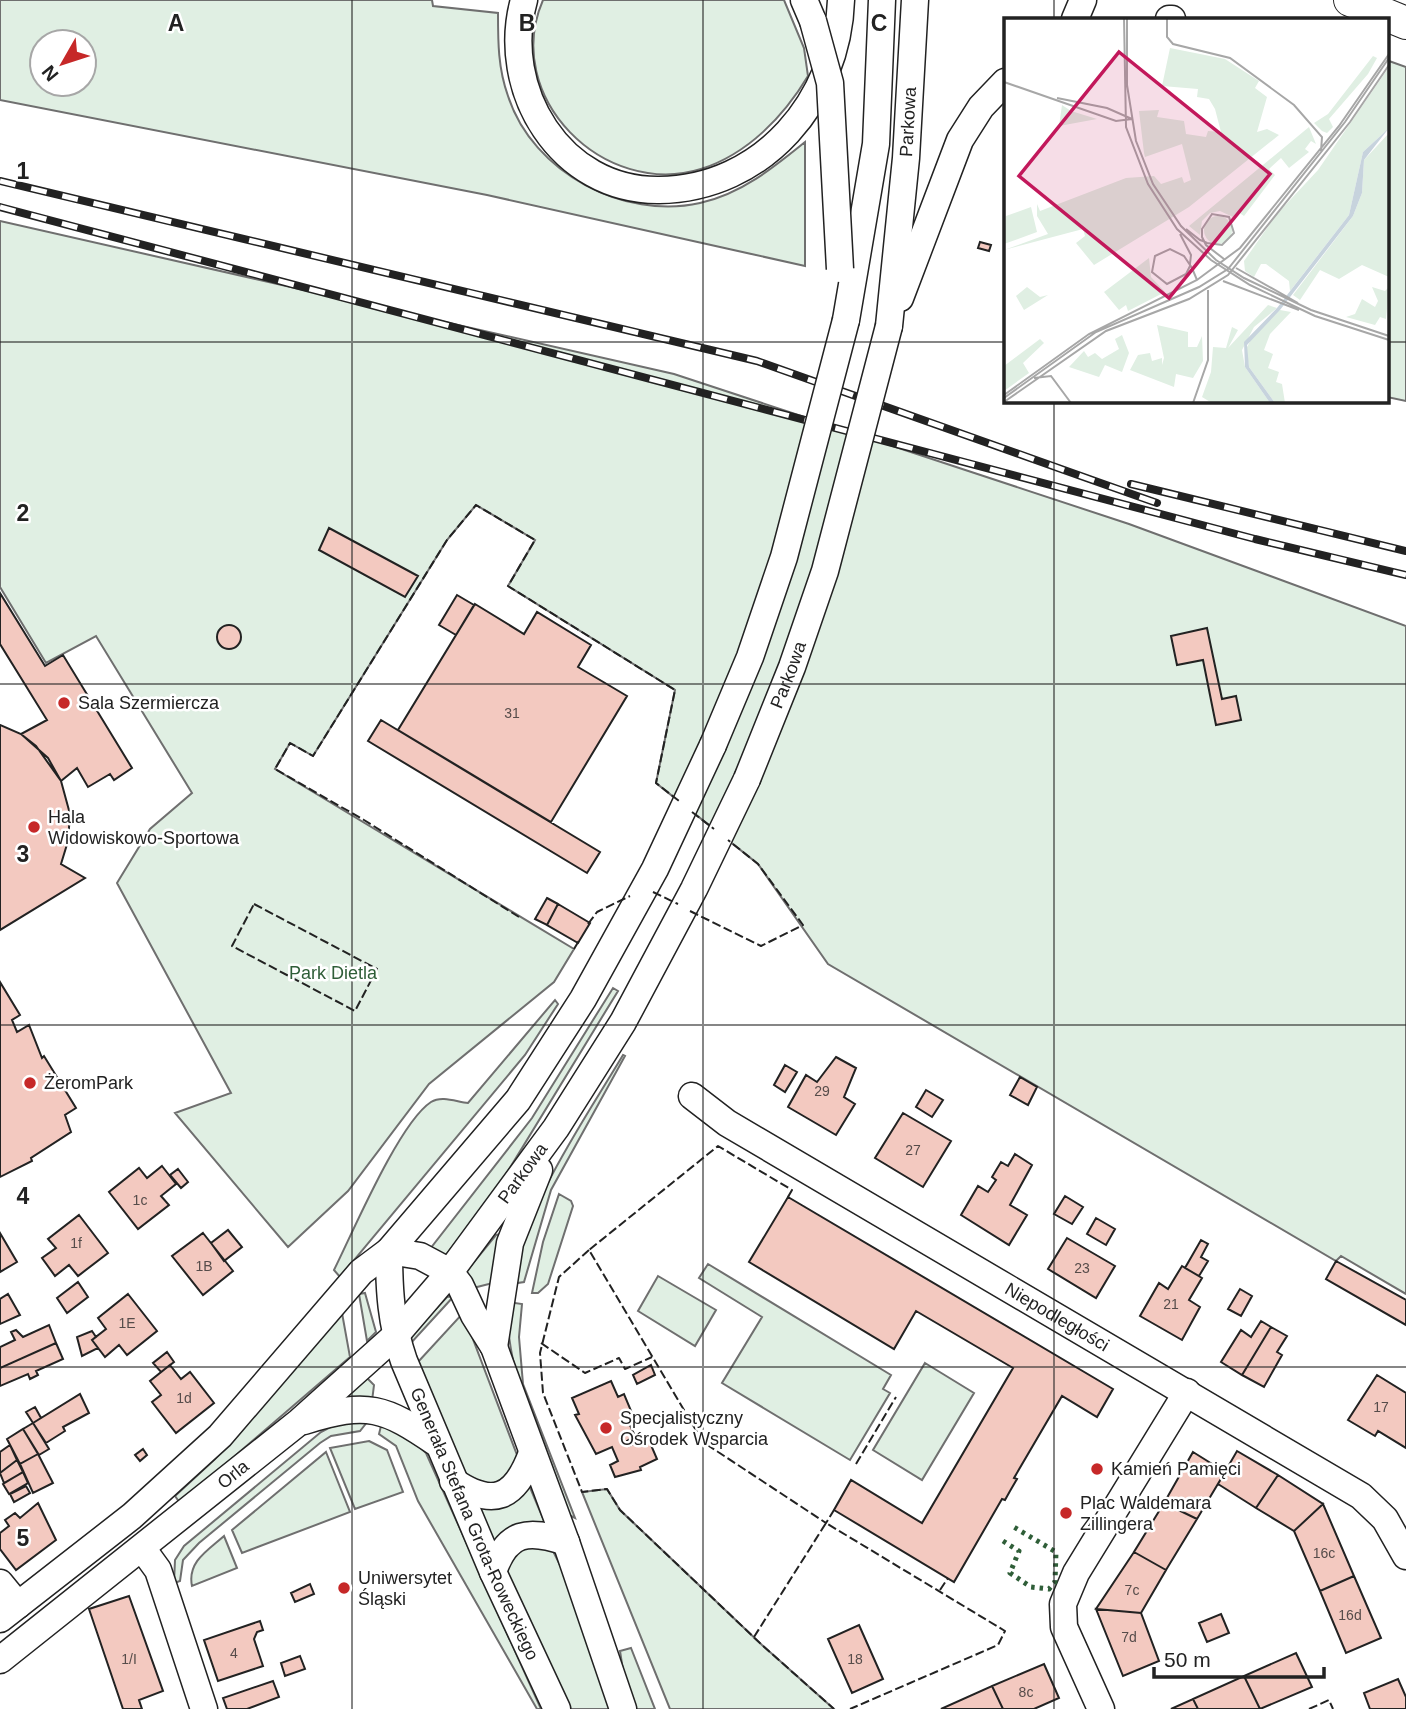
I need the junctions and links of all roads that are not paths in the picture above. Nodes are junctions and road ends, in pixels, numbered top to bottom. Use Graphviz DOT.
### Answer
graph roads {
  1 [pos="524,0"];
  2 [pos="804,0"];
  3 [pos="841,0"];
  4 [pos="883,0"];
  5 [pos="915,0"];
  6 [pos="1350,0"];
  7 [pos="1406,23"];
  8 [pos="1004,83"];
  9 [pos="846,320"];
  10 [pos="889,326"];
  11 [pos="692,1096"];
  12 [pos="556,1128"];
  13 [pos="389,1251"];
  14 [pos="450,1272"];
  15 [pos="395,1335"];
  16 [pos="494,1348"];
  17 [pos="1186,1392"];
  18 [pos="299,1422"];
  19 [pos="438,1444"];
  20 [pos="532,1453"];
  21 [pos="453,1480"];
  22 [pos="566,1542"];
  23 [pos="142,1548"];
  24 [pos="1406,1556"];
  25 [pos="493,1573"];
  26 [pos="0,1583"];
  27 [pos="9,1612"];
  28 [pos="0,1660"];
  29 [pos="203,1706"];
  30 [pos="557,1709"];
  31 [pos="623,1709"];
  32 [pos="1101,1709"];
  1 -- 3 [label="street"];
  2 -- 9 [label="street, bridge"];
  4 -- 9 [label="street, Parkowa"];
  5 -- 10 [label="street, Parkowa"];
  6 -- 7 [label="main road"];
  8 -- 10 [label="street"];
  9 -- 13 [label="street, Parkowa, bridge"];
  10 -- 12 [label="street, Parkowa, bridge"];
  11 -- 17 [label="street, Niepodległości"];
  12 -- 14 [label="street, Parkowa"];
  12 -- 16 [label="street"];
  13 -- 14 [label="street"];
  13 -- 15 [label="street, Generała Stefana Grota-Roweckiego"];
  13 -- 27 [label="street, Orla"];
  14 -- 15 [label="street, Orla"];
  14 -- 16 [label="street"];
  15 -- 18 [label="street, Orla"];
  15 -- 19 [label="street, Generała Stefana Grota-Roweckiego"];
  16 -- 20 [label="street"];
  17 -- 24 [label="street, Niepodległości"];
  17 -- 32 [label="street"];
  18 -- 19 [label="street"];
  18 -- 23 [label="street, Orla"];
  19 -- 21 [label="street, Generała Stefana Grota-Roweckiego"];
  20 -- 21 [label="street"];
  20 -- 22 [label="street"];
  21 -- 25 [label="street, Generała Stefana Grota-Roweckiego"];
  22 -- 25 [label="street"];
  22 -- 31 [label="street"];
  23 -- 28 [label="street, Orla"];
  23 -- 29 [label="street"];
  25 -- 30 [label="street, Generała Stefana Grota-Roweckiego"];
  26 -- 27 [label="street"];
}
